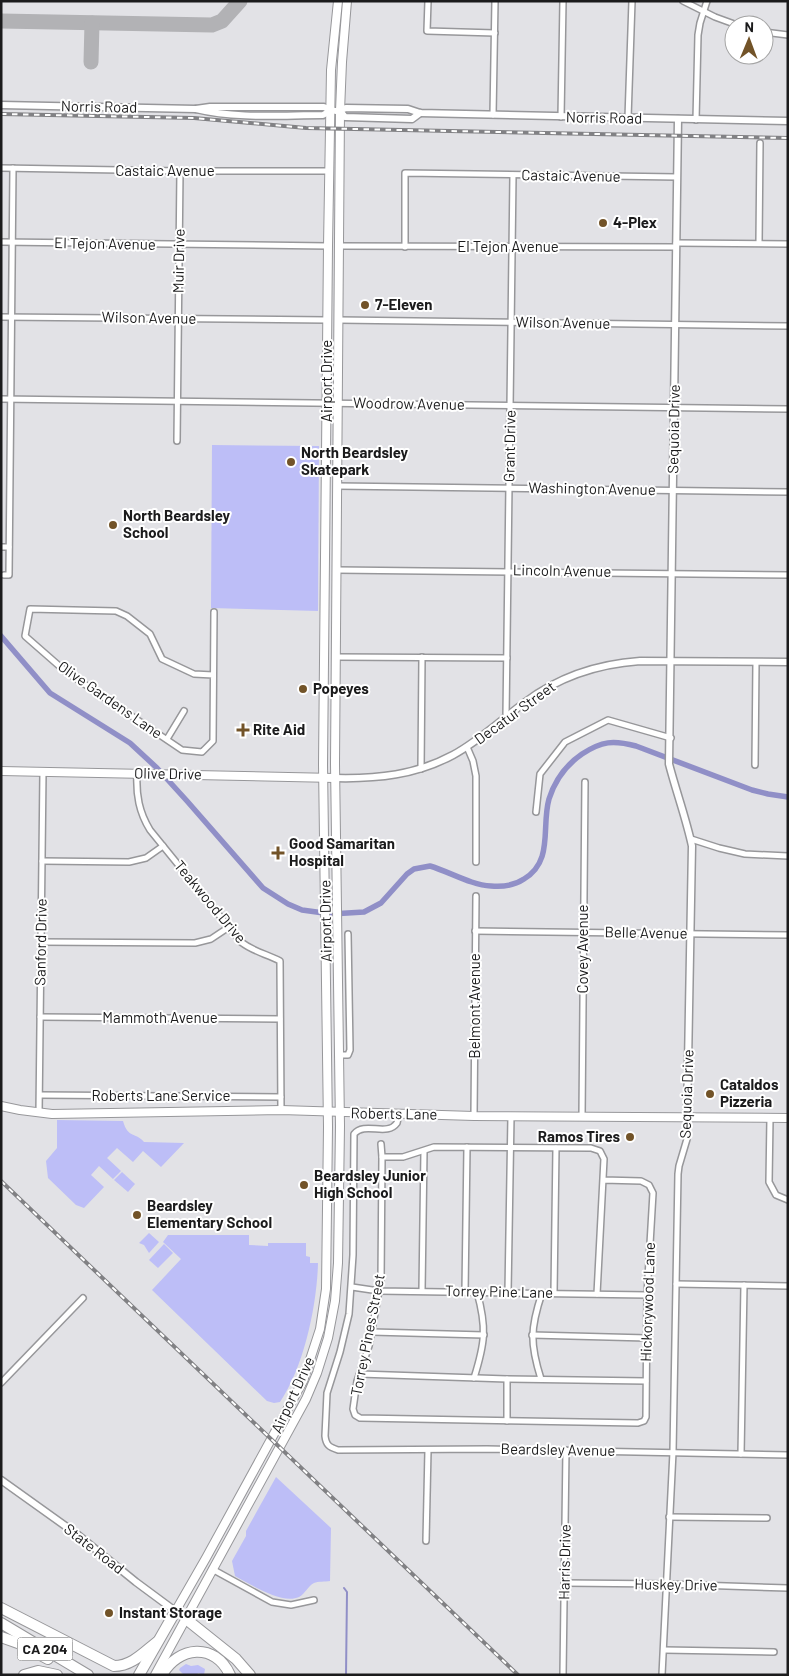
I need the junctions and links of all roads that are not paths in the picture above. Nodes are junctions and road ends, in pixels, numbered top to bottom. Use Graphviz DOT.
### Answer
graph roads {
  1 [pos="338,1"];
  2 [pos="347,1"];
  3 [pos="428,1"];
  4 [pos="495,1"];
  5 [pos="563,1"];
  6 [pos="632,1"];
  7 [pos="683,1"];
  8 [pos="707,1"];
  9 [pos="703,12"];
  10 [pos="724,20"];
  11 [pos="495,33"];
  12 [pos="774,33"];
  13 [pos="788,35"];
  14 [pos="1,105"];
  15 [pos="330,111"];
  16 [pos="340,111"];
  17 [pos="493,115"];
  18 [pos="561,117"];
  19 [pos="628,118"];
  20 [pos="678,119"];
  21 [pos="696,120"];
  22 [pos="788,122"];
  23 [pos="760,143"];
  24 [pos="1,168"];
  25 [pos="13,168"];
  26 [pos="180,171"];
  27 [pos="329,171"];
  28 [pos="514,175"];
  29 [pos="677,177"];
  30 [pos="1,242"];
  31 [pos="12,242"];
  32 [pos="759,243"];
  33 [pos="179,244"];
  34 [pos="788,244"];
  35 [pos="676,245"];
  36 [pos="328,246"];
  37 [pos="340,246"];
  38 [pos="512,246"];
  39 [pos="405,248"];
  40 [pos="1,316"];
  41 [pos="11,317"];
  42 [pos="179,319"];
  43 [pos="327,320"];
  44 [pos="339,320"];
  45 [pos="511,323"];
  46 [pos="675,325"];
  47 [pos="788,326"];
  48 [pos="1,399"];
  49 [pos="11,399"];
  50 [pos="178,402"];
  51 [pos="327,403"];
  52 [pos="338,404"];
  53 [pos="510,406"];
  54 [pos="674,408"];
  55 [pos="788,409"];
  56 [pos="177,441"];
  57 [pos="337,486"];
  58 [pos="509,488"];
  59 [pos="673,490"];
  60 [pos="788,492"];
  61 [pos="1,547"];
  62 [pos="9,547"];
  63 [pos="337,570"];
  64 [pos="508,571"];
  65 [pos="672,573"];
  66 [pos="788,574"];
  67 [pos="4,576"];
  68 [pos="214,612"];
  69 [pos="336,657"];
  70 [pos="422,657"];
  71 [pos="507,658"];
  72 [pos="671,661"];
  73 [pos="756,662"];
  74 [pos="788,662"];
  75 [pos="213,675"];
  76 [pos="184,711"];
  77 [pos="506,717"];
  78 [pos="671,738"];
  79 [pos="166,739"];
  80 [pos="467,747"];
  81 [pos="755,765"];
  82 [pos="420,769"];
  83 [pos="1,771"];
  84 [pos="43,772"];
  85 [pos="136,774"];
  86 [pos="323,778"];
  87 [pos="335,778"];
  88 [pos="585,782"];
  89 [pos="536,812"];
  90 [pos="691,839"];
  91 [pos="163,846"];
  92 [pos="788,856"];
  93 [pos="42,862"];
  94 [pos="476,862"];
  95 [pos="476,896"];
  96 [pos="229,927"];
  97 [pos="475,930"];
  98 [pos="584,932"];
  99 [pos="690,933"];
  100 [pos="348,934"];
  101 [pos="788,935"];
  102 [pos="41,942"];
  103 [pos="40,1017"];
  104 [pos="280,1019"];
  105 [pos="338,1055"];
  106 [pos="40,1095"];
  107 [pos="281,1097"];
  108 [pos="1,1106"];
  109 [pos="281,1110"];
  110 [pos="328,1112"];
  111 [pos="39,1113"];
  112 [pos="340,1113"];
  113 [pos="399,1114"];
  114 [pos="474,1116"];
  115 [pos="511,1116"];
  116 [pos="582,1117"];
  117 [pos="688,1118"];
  118 [pos="770,1118"];
  119 [pos="788,1118"];
  120 [pos="382,1144"];
  121 [pos="467,1147"];
  122 [pos="510,1147"];
  123 [pos="556,1148"];
  124 [pos="424,1151"];
  125 [pos="382,1157"];
  126 [pos="603,1180"];
  127 [pos="788,1200"];
  128 [pos="676,1284"];
  129 [pos="744,1285"];
  130 [pos="352,1286"];
  131 [pos="788,1286"];
  132 [pos="379,1291"];
  133 [pos="422,1291"];
  134 [pos="465,1292"];
  135 [pos="477,1292"];
  136 [pos="508,1292"];
  137 [pos="554,1293"];
  138 [pos="542,1294"];
  139 [pos="597,1294"];
  140 [pos="647,1295"];
  141 [pos="83,1298"];
  142 [pos="372,1332"];
  143 [pos="484,1335"];
  144 [pos="532,1336"];
  145 [pos="647,1338"];
  146 [pos="360,1374"];
  147 [pos="474,1378"];
  148 [pos="507,1379"];
  149 [pos="541,1379"];
  150 [pos="646,1381"];
  151 [pos="1,1383"];
  152 [pos="644,1420"];
  153 [pos="507,1421"];
  154 [pos="428,1450"];
  155 [pos="566,1450"];
  156 [pos="673,1452"];
  157 [pos="741,1454"];
  158 [pos="788,1454"];
  159 [pos="1,1480"];
  160 [pos="669,1517"];
  161 [pos="767,1518"];
  162 [pos="426,1541"];
  163 [pos="212,1569"];
  164 [pos="564,1583"];
  165 [pos="667,1584"];
  166 [pos="788,1588"];
  167 [pos="314,1600"];
  168 [pos="1,1608"];
  169 [pos="175,1612"];
  170 [pos="186,1619"];
  171 [pos="1,1623"];
  172 [pos="1,1636"];
  173 [pos="157,1642"];
  174 [pos="664,1650"];
  175 [pos="774,1652"];
  176 [pos="24,1675"];
  177 [pos="57,1675"];
  178 [pos="75,1675"];
  179 [pos="88,1675"];
  180 [pos="139,1675"];
  181 [pos="155,1675"];
  182 [pos="162,1675"];
  183 [pos="230,1675"];
  184 [pos="250,1675"];
  185 [pos="563,1675"];
  186 [pos="662,1675"];
  1 -- 15 [label="main road, Airport Drive"];
  2 -- 16 [label="main road, Airport Drive"];
  3 -- 11 [label="street"];
  4 -- 11 [label="street"];
  5 -- 18 [label="street"];
  6 -- 19 [label="street"];
  7 -- 9 [label="street"];
  8 -- 9 [label="street"];
  9 -- 10 [label="street"];
  9 -- 21 [label="street"];
  11 -- 17 [label="street"];
  12 -- 13 [label="street"];
  14 -- 15 [label="street, Norris Road"];
  15 -- 16 [label="street, Norris Road"];
  15 -- 27 [label="main road, Airport Drive"];
  16 -- 17 [label="street, Norris Road"];
  16 -- 37 [label="main road, Airport Drive"];
  17 -- 18 [label="street, Norris Road"];
  18 -- 19 [label="street, Norris Road"];
  19 -- 20 [label="street, Norris Road"];
  20 -- 21 [label="street, Norris Road"];
  20 -- 29 [label="street, Sequoia Drive"];
  21 -- 22 [label="street, Norris Road"];
  23 -- 32 [label="street"];
  24 -- 25 [label="street, Castaic Avenue"];
  25 -- 26 [label="street, Castaic Avenue"];
  25 -- 31 [label="street"];
  26 -- 27 [label="street, Castaic Avenue"];
  26 -- 33 [label="street, Muir Drive"];
  27 -- 36 [label="main road, Airport Drive"];
  28 -- 29 [label="street, Castaic Avenue"];
  28 -- 38 [label="street, Grant Drive"];
  28 -- 39 [label="street, Castaic Avenue"];
  29 -- 35 [label="street, Sequoia Drive"];
  30 -- 31 [label="street, El Tejon Avenue"];
  31 -- 33 [label="street, El Tejon Avenue"];
  31 -- 41 [label="street"];
  32 -- 34 [label="street, El Tejon Avenue"];
  32 -- 35 [label="street, El Tejon Avenue"];
  33 -- 36 [label="street, El Tejon Avenue"];
  33 -- 42 [label="street, Muir Drive"];
  35 -- 38 [label="street, El Tejon Avenue"];
  35 -- 46 [label="street, Sequoia Drive"];
  36 -- 43 [label="main road, Airport Drive"];
  37 -- 39 [label="street, El Tejon Avenue"];
  37 -- 44 [label="main road, Airport Drive"];
  38 -- 39 [label="street, El Tejon Avenue"];
  38 -- 45 [label="street, Grant Drive"];
  40 -- 41 [label="street, Wilson Avenue"];
  41 -- 42 [label="street, Wilson Avenue"];
  41 -- 49 [label="street"];
  42 -- 43 [label="street, Wilson Avenue"];
  42 -- 50 [label="street, Muir Drive"];
  43 -- 51 [label="main road, Airport Drive"];
  44 -- 45 [label="street, Wilson Avenue"];
  44 -- 52 [label="main road, Airport Drive"];
  45 -- 46 [label="street, Wilson Avenue"];
  45 -- 53 [label="street, Grant Drive"];
  46 -- 47 [label="street, Wilson Avenue"];
  46 -- 54 [label="street, Sequoia Drive"];
  48 -- 49 [label="street, Woodrow Avenue"];
  49 -- 50 [label="street, Woodrow Avenue"];
  49 -- 62 [label="street"];
  50 -- 51 [label="street, Woodrow Avenue"];
  50 -- 56 [label="street, Muir Drive"];
  51 -- 52 [label="street, Woodrow Avenue"];
  51 -- 86 [label="main road, Airport Drive"];
  52 -- 53 [label="street, Woodrow Avenue"];
  52 -- 57 [label="main road, Airport Drive"];
  53 -- 54 [label="street, Woodrow Avenue"];
  53 -- 58 [label="street, Grant Drive"];
  54 -- 55 [label="street, Woodrow Avenue"];
  54 -- 59 [label="street, Sequoia Drive"];
  57 -- 58 [label="street, Washington Avenue"];
  57 -- 63 [label="main road, Airport Drive"];
  58 -- 59 [label="street, Washington Avenue"];
  58 -- 64 [label="street, Grant Drive"];
  59 -- 60 [label="street, Washington Avenue"];
  59 -- 65 [label="street, Sequoia Drive"];
  61 -- 62 [label="street"];
  62 -- 67 [label="street"];
  63 -- 64 [label="street, Lincoln Avenue"];
  63 -- 69 [label="main road, Airport Drive"];
  64 -- 65 [label="street, Lincoln Avenue"];
  64 -- 71 [label="street, Grant Drive"];
  65 -- 66 [label="street, Lincoln Avenue"];
  65 -- 72 [label="street, Sequoia Drive"];
  68 -- 75 [label="street"];
  69 -- 70 [label="street"];
  69 -- 87 [label="main road, Airport Drive"];
  70 -- 71 [label="street"];
  70 -- 82 [label="street"];
  71 -- 77 [label="street, Grant Drive"];
  72 -- 73 [label="street, Decatur Street"];
  72 -- 77 [label="street, Decatur Street"];
  72 -- 78 [label="street, Sequoia Drive"];
  73 -- 74 [label="street, Decatur Street"];
  73 -- 81 [label="street"];
  75 -- 79 [label="street, Olive Gardens Lane"];
  75 -- 79 [label="street, Olive Gardens Lane"];
  76 -- 79 [label="street"];
  77 -- 80 [label="street, Decatur Street"];
  78 -- 89 [label="street"];
  78 -- 90 [label="street, Sequoia Drive"];
  80 -- 82 [label="street, Decatur Street"];
  80 -- 94 [label="street"];
  82 -- 87 [label="street, Decatur Street"];
  83 -- 84 [label="main road, Olive Drive"];
  84 -- 85 [label="main road, Olive Drive"];
  84 -- 93 [label="street, Sanford Drive"];
  85 -- 86 [label="main road, Olive Drive"];
  85 -- 91 [label="street, Teakwood Drive"];
  86 -- 87 [label="main road, Olive Drive"];
  86 -- 110 [label="main road, Airport Drive"];
  87 -- 105 [label="main road, Airport Drive"];
  88 -- 98 [label="street, Covey Avenue"];
  90 -- 92 [label="street"];
  90 -- 99 [label="street, Sequoia Drive"];
  91 -- 93 [label="street"];
  91 -- 96 [label="street, Teakwood Drive"];
  93 -- 102 [label="street, Sanford Drive"];
  95 -- 97 [label="street, Belmont Avenue"];
  96 -- 102 [label="street"];
  96 -- 104 [label="street, Teakwood Drive"];
  97 -- 98 [label="street, Belle Avenue"];
  97 -- 114 [label="street, Belmont Avenue"];
  98 -- 99 [label="street, Belle Avenue"];
  98 -- 116 [label="street, Covey Avenue"];
  99 -- 101 [label="street, Belle Avenue"];
  99 -- 117 [label="street, Sequoia Drive"];
  100 -- 105 [label="street"];
  102 -- 103 [label="street, Sanford Drive"];
  103 -- 104 [label="street, Mammoth Avenue"];
  103 -- 106 [label="street, Sanford Drive"];
  104 -- 107 [label="street, Teakwood Drive"];
  105 -- 112 [label="main road, Airport Drive"];
  106 -- 107 [label="street, Roberts Lane Service"];
  106 -- 111 [label="street, Sanford Drive"];
  107 -- 109 [label="street, Teakwood Drive"];
  108 -- 111 [label="main road, Roberts Lane"];
  109 -- 110 [label="main road, Roberts Lane"];
  109 -- 111 [label="main road, Roberts Lane"];
  110 -- 112 [label="main road, Roberts Lane"];
  110 -- 169 [label="main road, Airport Drive"];
  112 -- 113 [label="main road, Roberts Lane"];
  112 -- 163 [label="main road, Airport Drive"];
  113 -- 114 [label="main road, Roberts Lane"];
  113 -- 130 [label="street"];
  114 -- 115 [label="main road, Roberts Lane"];
  115 -- 116 [label="main road, Roberts Lane"];
  115 -- 122 [label="street"];
  116 -- 117 [label="main road, Roberts Lane"];
  117 -- 118 [label="main road, Roberts Lane"];
  117 -- 128 [label="street, Sequoia Drive"];
  118 -- 119 [label="main road, Roberts Lane"];
  118 -- 127 [label="street"];
  120 -- 125 [label="street, Torrey Pines Street"];
  121 -- 122 [label="street"];
  121 -- 124 [label="street"];
  121 -- 134 [label="street"];
  122 -- 123 [label="street"];
  122 -- 136 [label="street"];
  123 -- 126 [label="street"];
  123 -- 137 [label="street"];
  124 -- 125 [label="street"];
  124 -- 133 [label="street"];
  125 -- 132 [label="street, Torrey Pines Street"];
  126 -- 139 [label="street"];
  126 -- 140 [label="street, Hickorywood Lane"];
  128 -- 129 [label="street"];
  128 -- 156 [label="street, Sequoia Drive"];
  129 -- 131 [label="street"];
  129 -- 157 [label="street"];
  130 -- 132 [label="street, Torrey Pine Lane"];
  130 -- 154 [label="street, Beardsley Avenue"];
  132 -- 133 [label="street, Torrey Pine Lane"];
  132 -- 142 [label="street, Torrey Pines Street"];
  133 -- 134 [label="street, Torrey Pine Lane"];
  134 -- 135 [label="street, Torrey Pine Lane"];
  135 -- 136 [label="street, Torrey Pine Lane"];
  135 -- 143 [label="street"];
  136 -- 138 [label="street, Torrey Pine Lane"];
  137 -- 138 [label="street, Torrey Pine Lane"];
  137 -- 139 [label="street, Torrey Pine Lane"];
  138 -- 144 [label="street"];
  139 -- 140 [label="street, Torrey Pine Lane"];
  140 -- 145 [label="street, Hickorywood Lane"];
  141 -- 151 [label="street"];
  142 -- 143 [label="street"];
  142 -- 146 [label="street, Torrey Pines Street"];
  143 -- 147 [label="street"];
  144 -- 145 [label="street"];
  144 -- 149 [label="street"];
  145 -- 150 [label="street, Hickorywood Lane"];
  146 -- 147 [label="street"];
  146 -- 153 [label="street, Torrey Pines Street"];
  147 -- 148 [label="street"];
  148 -- 149 [label="street"];
  148 -- 153 [label="street"];
  149 -- 150 [label="street"];
  150 -- 152 [label="street, Hickorywood Lane"];
  152 -- 153 [label="street, Torrey Pines Street"];
  154 -- 155 [label="street, Beardsley Avenue"];
  154 -- 162 [label="street"];
  155 -- 156 [label="street, Beardsley Avenue"];
  155 -- 164 [label="street, Harris Drive"];
  156 -- 157 [label="street, Beardsley Avenue"];
  156 -- 160 [label="street, Sequoia Drive"];
  157 -- 158 [label="street, Beardsley Avenue"];
  159 -- 169 [label="street, State Road"];
  160 -- 161 [label="street"];
  160 -- 165 [label="street, Sequoia Drive"];
  163 -- 167 [label="street"];
  163 -- 170 [label="main road, Airport Drive"];
  164 -- 165 [label="street, Huskey Drive"];
  164 -- 185 [label="street, Harris Drive"];
  165 -- 166 [label="street, Huskey Drive"];
  165 -- 174 [label="street, Sequoia Drive"];
  168 -- 173 [label="highway"];
  169 -- 170 [label="street, State Road"];
  169 -- 173 [label="highway, Airport Drive"];
  170 -- 181 [label="main road, Airport Drive"];
  170 -- 184 [label="highway"];
  171 -- 179 [label="highway, CA 204"];
  172 -- 178 [label="highway, CA 204"];
  173 -- 180 [label="highway, Airport Drive"];
  174 -- 175 [label="street"];
  174 -- 186 [label="street, Sequoia Drive"];
  176 -- 177 [label="highway"];
  182 -- 183 [label="highway"];
}
